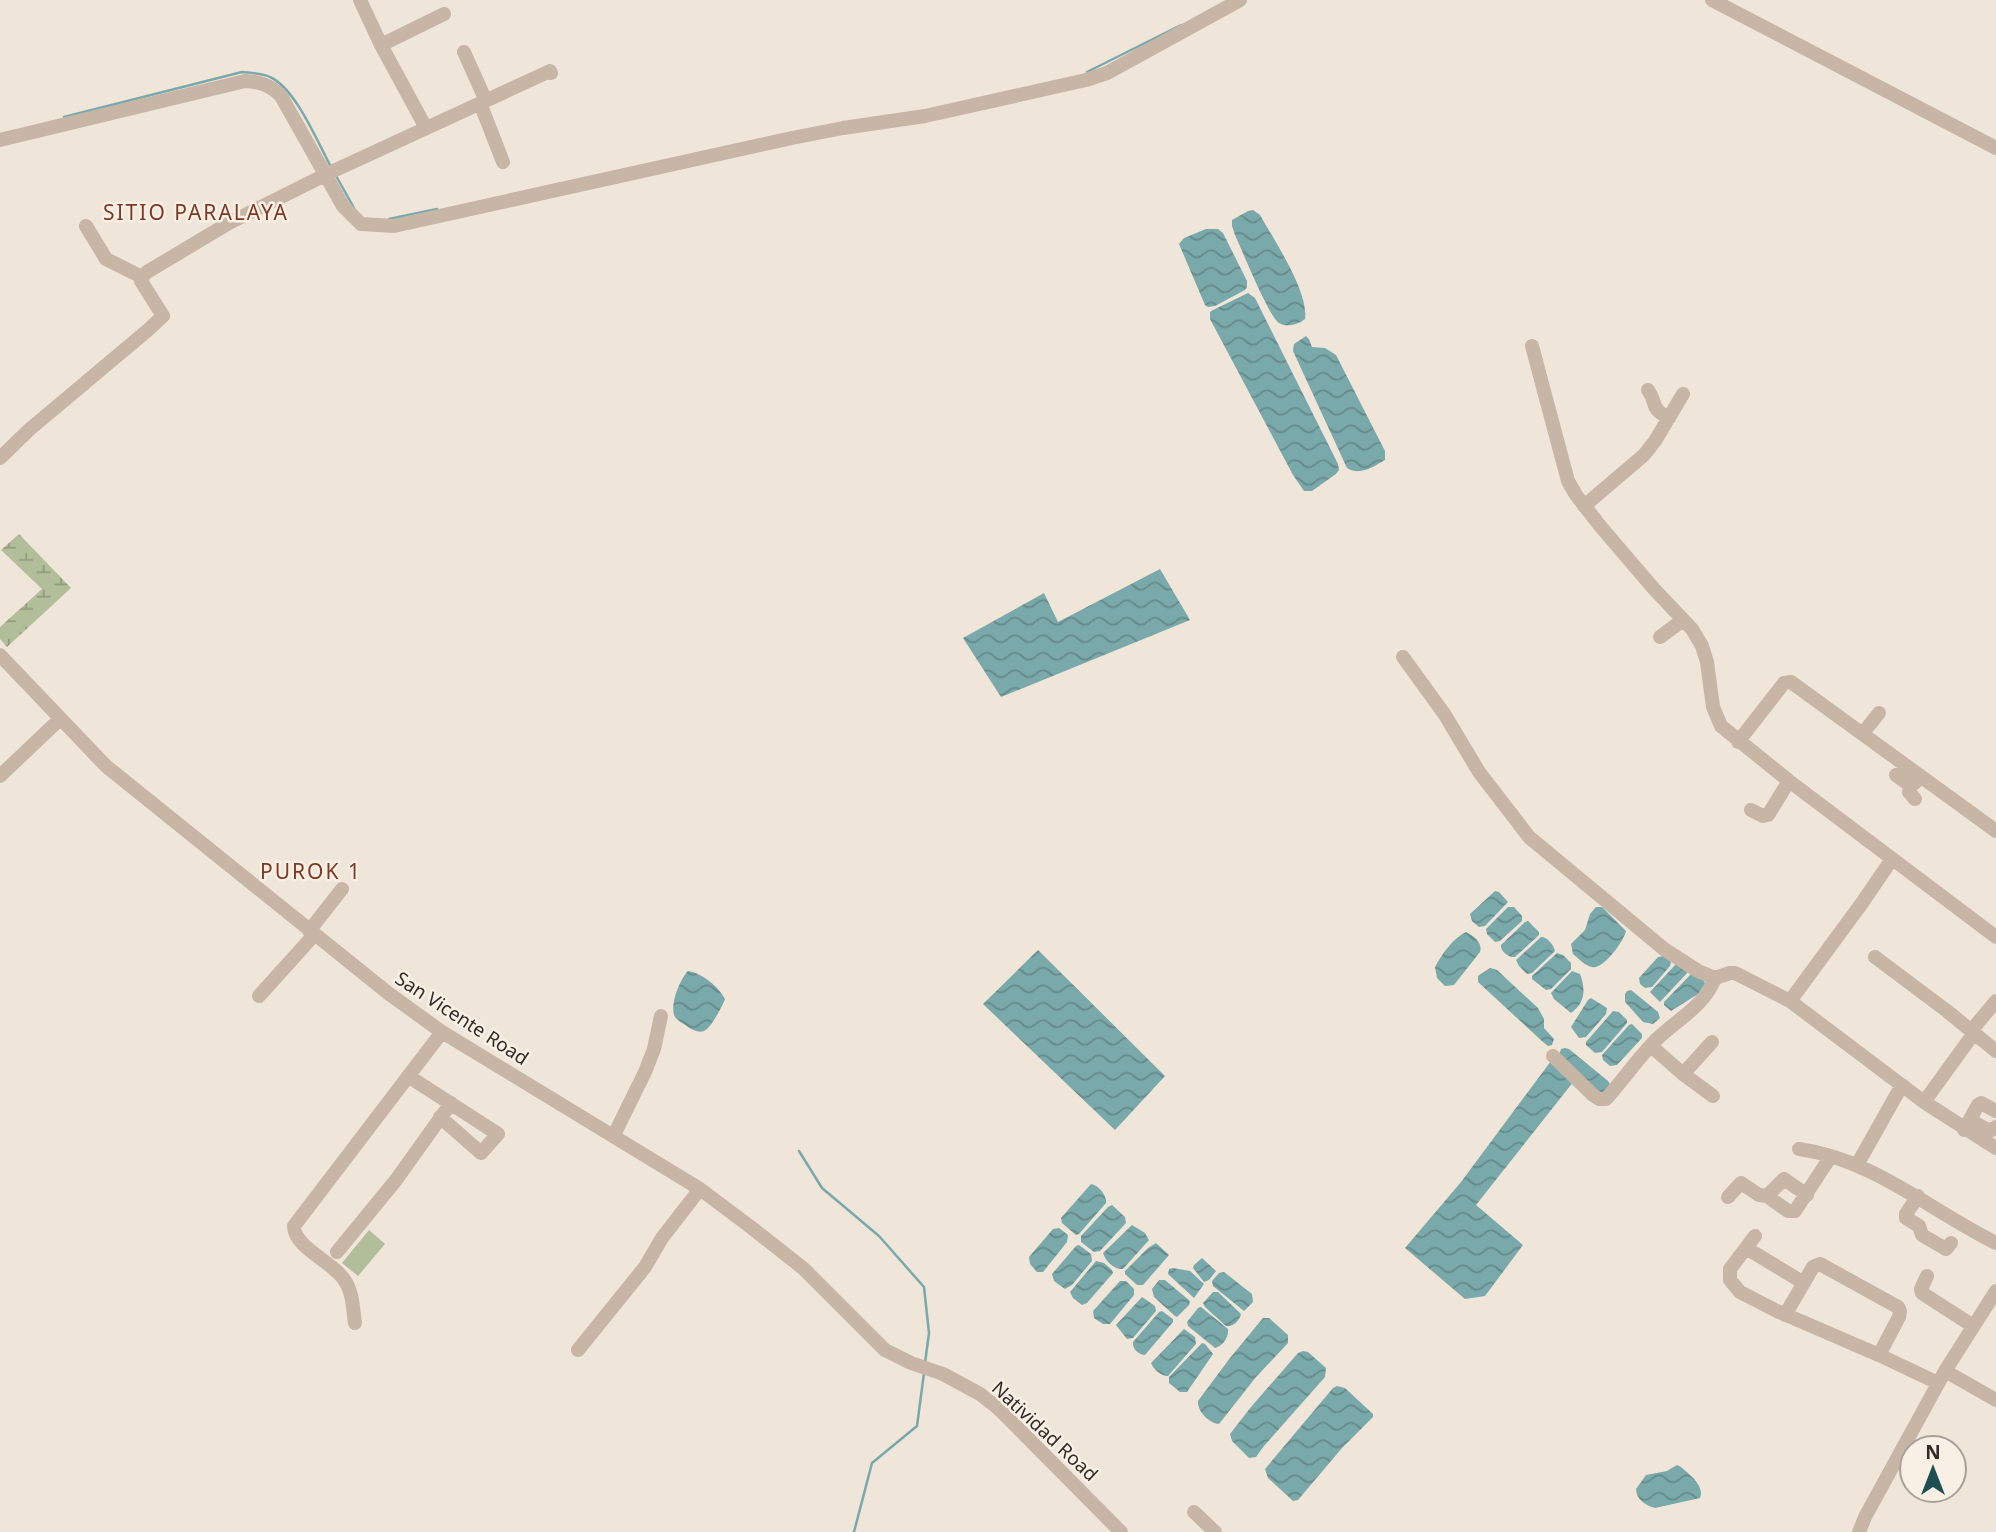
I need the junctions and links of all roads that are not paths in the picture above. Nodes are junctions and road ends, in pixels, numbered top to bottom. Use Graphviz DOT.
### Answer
graph roads {
  1 [pos="360,0"];
  2 [pos="1240,0"];
  3 [pos="1712,0"];
  4 [pos="444,14"];
  5 [pos="381,45"];
  6 [pos="464,52"];
  7 [pos="551,73"];
  8 [pos="483,102"];
  9 [pos="426,128"];
  10 [pos="0,140"];
  11 [pos="1994,142"];
  12 [pos="503,162"];
  13 [pos="326,175"];
  14 [pos="86,226"];
  15 [pos="142,277"];
  16 [pos="1532,346"];
  17 [pos="1648,390"];
  18 [pos="1683,394"];
  19 [pos="1669,418"];
  20 [pos="0,458"];
  21 [pos="1584,506"];
  22 [pos="1683,620"];
  23 [pos="1660,637"];
  24 [pos="0,655"];
  25 [pos="1403,657"];
  26 [pos="1879,713"];
  27 [pos="60,719"];
  28 [pos="1863,733"];
  29 [pos="1738,741"];
  30 [pos="1896,775"];
  31 [pos="0,776"];
  32 [pos="1789,781"];
  33 [pos="1916,787"];
  34 [pos="1751,810"];
  35 [pos="1996,831"];
  36 [pos="1892,859"];
  37 [pos="342,889"];
  38 [pos="312,933"];
  39 [pos="1996,937"];
  40 [pos="1875,957"];
  41 [pos="1715,978"];
  42 [pos="259,996"];
  43 [pos="1790,1001"];
  44 [pos="1996,1001"];
  45 [pos="661,1016"];
  46 [pos="442,1032"];
  47 [pos="1972,1032"];
  48 [pos="1713,1042"];
  49 [pos="1651,1046"];
  50 [pos="1996,1051"];
  51 [pos="1553,1056"];
  52 [pos="1683,1074"];
  53 [pos="408,1076"];
  54 [pos="1902,1085"];
  55 [pos="1713,1096"];
  56 [pos="1924,1102"];
  57 [pos="452,1103"];
  58 [pos="1996,1111"];
  59 [pos="440,1117"];
  60 [pos="1967,1125"];
  61 [pos="1996,1127"];
  62 [pos="614,1135"];
  63 [pos="1996,1148"];
  64 [pos="1800,1149"];
  65 [pos="1831,1156"];
  66 [pos="1857,1165"];
  67 [pos="700,1189"];
  68 [pos="1807,1195"];
  69 [pos="1768,1196"];
  70 [pos="1918,1196"];
  71 [pos="1728,1197"];
  72 [pos="1755,1236"];
  73 [pos="1996,1243"];
  74 [pos="1951,1244"];
  75 [pos="1746,1248"];
  76 [pos="337,1252"];
  77 [pos="1927,1276"];
  78 [pos="1804,1283"];
  79 [pos="1996,1291"];
  80 [pos="1785,1315"];
  81 [pos="355,1323"];
  82 [pos="1973,1326"];
  83 [pos="578,1350"];
  84 [pos="1879,1355"];
  85 [pos="933,1371"];
  86 [pos="1941,1377"];
  87 [pos="1996,1399"];
  88 [pos="1194,1512"];
  89 [pos="1121,1532"];
  90 [pos="1215,1532"];
  91 [pos="1859,1532"];
  1 -- 5 [label="street"];
  2 -- 13 [label="street"];
  3 -- 11 [label="street"];
  4 -- 5 [label="street"];
  5 -- 9 [label="street"];
  6 -- 8 [label="street"];
  7 -- 8 [label="street"];
  8 -- 9 [label="street"];
  8 -- 12 [label="street"];
  9 -- 13 [label="street"];
  10 -- 13 [label="street"];
  13 -- 15 [label="street"];
  14 -- 15 [label="street"];
  15 -- 20 [label="street"];
  16 -- 21 [label="street"];
  17 -- 19 [label="street"];
  18 -- 19 [label="street"];
  19 -- 21 [label="street"];
  21 -- 22 [label="street"];
  22 -- 23 [label="street"];
  22 -- 29 [label="street"];
  24 -- 27 [label="street, San Vicente Road"];
  25 -- 41 [label="street"];
  26 -- 28 [label="street"];
  27 -- 31 [label="street"];
  27 -- 38 [label="street, San Vicente Road"];
  28 -- 29 [label="street"];
  28 -- 33 [label="street"];
  29 -- 32 [label="street"];
  30 -- 33 [label="street"];
  32 -- 34 [label="street"];
  32 -- 36 [label="street"];
  33 -- 35 [label="street"];
  36 -- 39 [label="street"];
  36 -- 43 [label="street"];
  37 -- 38 [label="street"];
  38 -- 42 [label="street"];
  38 -- 46 [label="street, San Vicente Road"];
  40 -- 47 [label="street"];
  41 -- 43 [label="street"];
  41 -- 49 [label="street"];
  43 -- 54 [label="street"];
  44 -- 47 [label="street"];
  45 -- 62 [label="street"];
  46 -- 53 [label="street"];
  46 -- 62 [label="street, San Vicente Road"];
  47 -- 50 [label="street"];
  47 -- 56 [label="street"];
  48 -- 52 [label="street"];
  49 -- 51 [label="street"];
  49 -- 52 [label="street"];
  52 -- 55 [label="street"];
  53 -- 57 [label="street"];
  53 -- 81 [label="street"];
  54 -- 56 [label="street"];
  54 -- 66 [label="street"];
  56 -- 60 [label="street"];
  57 -- 59 [label="street"];
  57 -- 59 [label="street"];
  58 -- 60 [label="street"];
  59 -- 76 [label="street"];
  60 -- 61 [label="street"];
  60 -- 63 [label="street"];
  62 -- 67 [label="street, San Vicente Road"];
  64 -- 65 [label="street"];
  65 -- 66 [label="street"];
  65 -- 68 [label="street"];
  66 -- 70 [label="street"];
  67 -- 83 [label="street"];
  67 -- 85 [label="street, San Vicente Road"];
  68 -- 69 [label="street"];
  68 -- 69 [label="street"];
  69 -- 71 [label="street"];
  70 -- 73 [label="street"];
  70 -- 74 [label="street"];
  72 -- 75 [label="street"];
  75 -- 78 [label="street"];
  75 -- 80 [label="street"];
  77 -- 82 [label="street"];
  78 -- 80 [label="street"];
  78 -- 84 [label="street"];
  79 -- 82 [label="street"];
  80 -- 84 [label="street"];
  82 -- 86 [label="street"];
  84 -- 86 [label="street"];
  85 -- 89 [label="street, Natividad Road"];
  86 -- 87 [label="street"];
  86 -- 91 [label="street"];
  88 -- 90 [label="street"];
}
